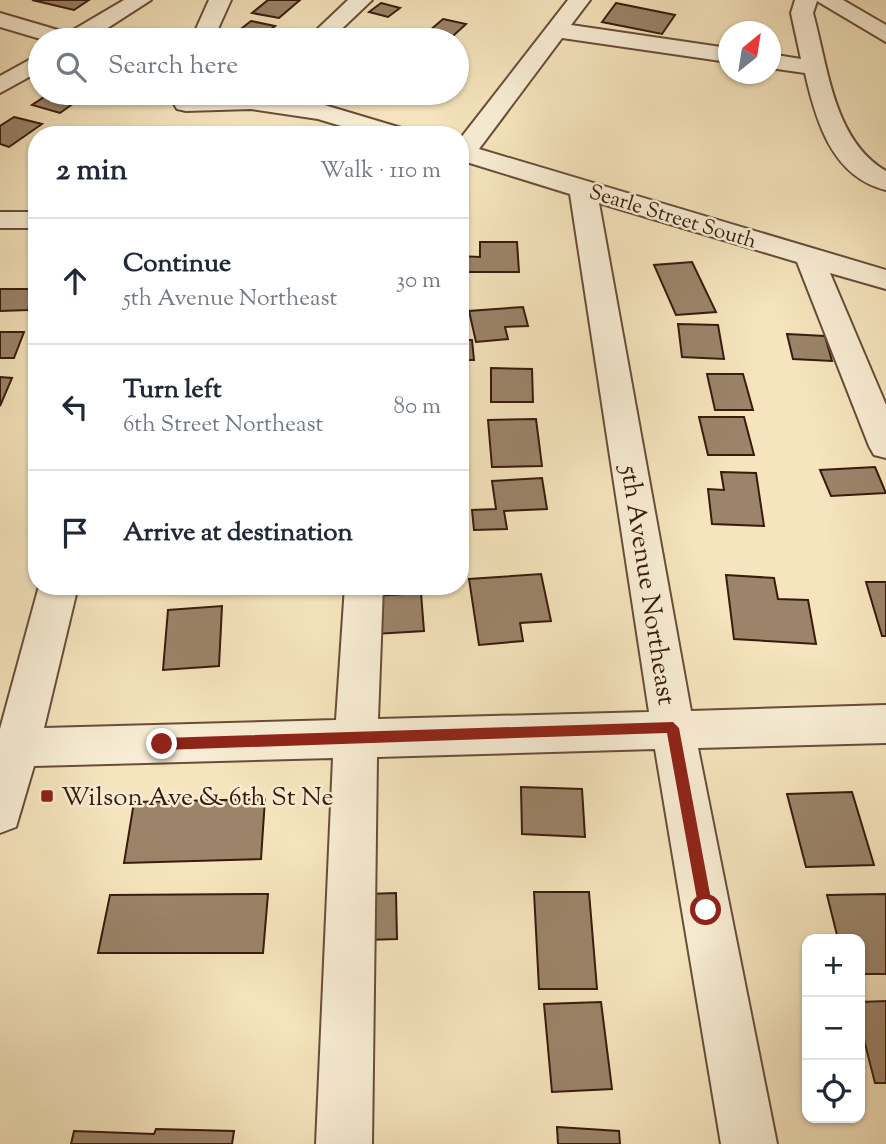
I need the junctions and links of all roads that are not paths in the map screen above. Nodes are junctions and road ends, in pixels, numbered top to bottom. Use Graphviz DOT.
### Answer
graph roads {
  1 [pos="140,0"];
  2 [pos="220,0"];
  3 [pos="361,0"];
  4 [pos="579,0"];
  5 [pos="806,0"];
  6 [pos="827,0"];
  7 [pos="0,20"];
  8 [pos="28,28"];
  9 [pos="93,28"];
  10 [pos="207,28"];
  11 [pos="330,28"];
  12 [pos="557,30"];
  13 [pos="886,35"];
  14 [pos="718,53"];
  15 [pos="781,63"];
  16 [pos="28,68"];
  17 [pos="817,68"];
  18 [pos="0,86"];
  19 [pos="291,105"];
  20 [pos="368,126"];
  21 [pos="469,143"];
  22 [pos="469,155"];
  23 [pos="886,182"];
  24 [pos="583,190"];
  25 [pos="0,220"];
  26 [pos="28,220"];
  27 [pos="809,257"];
  28 [pos="886,280"];
  29 [pos="886,446"];
  30 [pos="56,595"];
  31 [pos="364,595"];
  32 [pos="886,724"];
  33 [pos="673,728"];
  34 [pos="356,738"];
  35 [pos="8,748"];
  36 [pos="0,812"];
  37 [pos="344,1144"];
  38 [pos="749,1144"];
  1 -- 9 [label="street"];
  2 -- 10 [label="street"];
  3 -- 11 [label="street"];
  4 -- 12 [label="street"];
  5 -- 17 [label="street"];
  6 -- 13 [label="street"];
  7 -- 8 [label="street"];
  12 -- 14 [label="street"];
  12 -- 21 [label="street"];
  15 -- 17 [label="street"];
  16 -- 18 [label="street"];
  17 -- 23 [label="street"];
  19 -- 20 [label="street"];
  22 -- 24 [label="street, Searle Street South"];
  24 -- 27 [label="street, Searle Street South"];
  24 -- 33 [label="street, 5th Avenue Northeast"];
  25 -- 26 [label="street"];
  27 -- 28 [label="street, Searle Street South"];
  27 -- 29 [label="street"];
  30 -- 35 [label="street"];
  31 -- 34 [label="street"];
  32 -- 33 [label="street"];
  33 -- 34 [label="street"];
  33 -- 38 [label="street, 5th Avenue Northeast"];
  34 -- 35 [label="street"];
  34 -- 37 [label="street"];
  35 -- 36 [label="street"];
}
